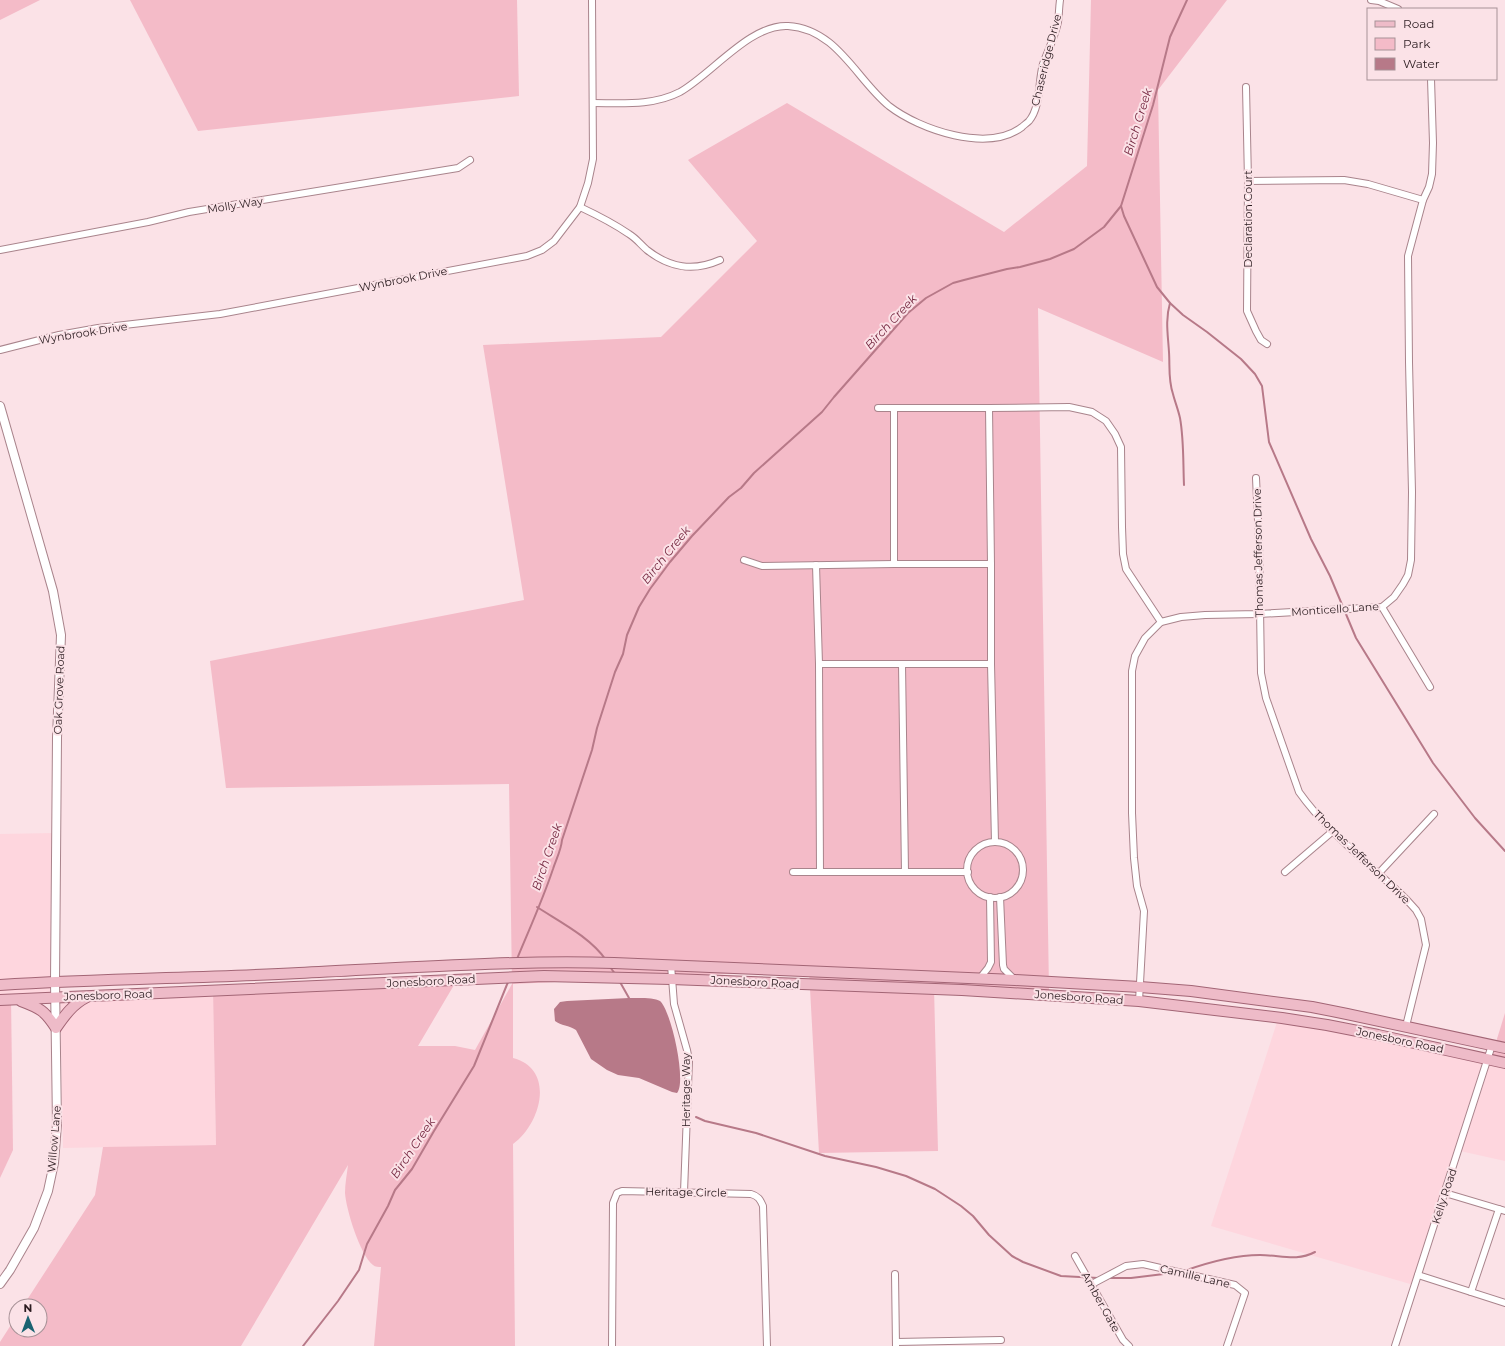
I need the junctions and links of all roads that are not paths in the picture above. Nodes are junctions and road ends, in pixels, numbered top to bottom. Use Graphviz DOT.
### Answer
graph roads {
  1 [pos="592,0"];
  2 [pos="1060,0"];
  3 [pos="1371,0"];
  4 [pos="1396,8"];
  5 [pos="1431,80"];
  6 [pos="1246,88"];
  7 [pos="593,103"];
  8 [pos="470,160"];
  9 [pos="1248,181"];
  10 [pos="1423,200"];
  11 [pos="580,207"];
  12 [pos="0,250"];
  13 [pos="720,260"];
  14 [pos="1268,344"];
  15 [pos="0,350"];
  16 [pos="0,406"];
  17 [pos="878,408"];
  18 [pos="894,408"];
  19 [pos="989,408"];
  20 [pos="1256,478"];
  21 [pos="744,560"];
  22 [pos="894,564"];
  23 [pos="991,564"];
  24 [pos="816,565"];
  25 [pos="1382,607"];
  26 [pos="1259,614"];
  27 [pos="1161,622"];
  28 [pos="819,664"];
  29 [pos="902,664"];
  30 [pos="991,664"];
  31 [pos="1430,687"];
  32 [pos="1434,814"];
  33 [pos="1333,831"];
  34 [pos="995,842"];
  35 [pos="793,872"];
  36 [pos="820,872"];
  37 [pos="905,872"];
  38 [pos="968,872"];
  39 [pos="1285,872"];
  40 [pos="1380,873"];
  41 [pos="990,897"];
  42 [pos="1000,897"];
  43 [pos="671,966"];
  44 [pos="980,978"];
  45 [pos="671,979"];
  46 [pos="1015,980"];
  47 [pos="55,982"];
  48 [pos="0,985"];
  49 [pos="1140,987"];
  50 [pos="88,996"];
  51 [pos="55,997"];
  52 [pos="18,999"];
  53 [pos="0,1000"];
  54 [pos="1139,1001"];
  55 [pos="1406,1026"];
  56 [pos="56,1028"];
  57 [pos="1492,1046"];
  58 [pos="1505,1048"];
  59 [pos="1488,1059"];
  60 [pos="1505,1063"];
  61 [pos="684,1192"];
  62 [pos="1445,1192"];
  63 [pos="1502,1210"];
  64 [pos="1075,1256"];
  65 [pos="895,1274"];
  66 [pos="1418,1275"];
  67 [pos="0,1284"];
  68 [pos="1092,1284"];
  69 [pos="1471,1292"];
  70 [pos="1505,1303"];
  71 [pos="1001,1340"];
  72 [pos="896,1344"];
  73 [pos="612,1346"];
  74 [pos="767,1346"];
  75 [pos="1129,1346"];
  76 [pos="1227,1346"];
  77 [pos="1394,1346"];
  1 -- 7 [label="street, Wynbrook Drive"];
  2 -- 7 [label="street, Chaseridge Drive"];
  3 -- 4 [label="street"];
  5 -- 10 [label="street, Monticello Lane"];
  6 -- 9 [label="street, Declaration Court"];
  7 -- 11 [label="street, Wynbrook Drive"];
  8 -- 12 [label="street, Molly Way"];
  9 -- 10 [label="street"];
  9 -- 14 [label="street, Declaration Court"];
  10 -- 25 [label="street, Monticello Lane"];
  11 -- 13 [label="street"];
  11 -- 15 [label="street, Wynbrook Drive"];
  16 -- 47 [label="street, Oak Grove Road"];
  17 -- 18 [label="street"];
  18 -- 19 [label="street"];
  18 -- 22 [label="street"];
  19 -- 23 [label="street"];
  19 -- 27 [label="street"];
  20 -- 26 [label="street, Thomas Jefferson Drive"];
  21 -- 24 [label="street"];
  22 -- 23 [label="street"];
  22 -- 24 [label="street"];
  23 -- 30 [label="street"];
  24 -- 28 [label="street"];
  25 -- 26 [label="street, Monticello Lane"];
  25 -- 31 [label="street"];
  26 -- 27 [label="street, Monticello Lane"];
  26 -- 33 [label="street, Thomas Jefferson Drive"];
  27 -- 49 [label="street"];
  28 -- 29 [label="street"];
  28 -- 36 [label="street"];
  29 -- 30 [label="street"];
  29 -- 37 [label="street"];
  30 -- 34 [label="street"];
  32 -- 40 [label="street"];
  33 -- 39 [label="street"];
  33 -- 40 [label="street, Thomas Jefferson Drive"];
  34 -- 38 [label="street"];
  34 -- 42 [label="street"];
  35 -- 36 [label="street"];
  36 -- 37 [label="street"];
  37 -- 38 [label="street"];
  38 -- 41 [label="street"];
  40 -- 55 [label="street, Thomas Jefferson Drive"];
  41 -- 42 [label="street"];
  41 -- 44 [label="street"];
  42 -- 46 [label="street"];
  43 -- 44 [label="main road, Jonesboro Road"];
  43 -- 45 [label="street, Heritage Way"];
  43 -- 47 [label="main road, Jonesboro Road"];
  44 -- 46 [label="main road, Jonesboro Road"];
  45 -- 50 [label="main road, Jonesboro Road"];
  45 -- 54 [label="main road, Jonesboro Road"];
  45 -- 61 [label="street, Heritage Way"];
  46 -- 49 [label="main road, Jonesboro Road"];
  47 -- 48 [label="main road, Jonesboro Road"];
  47 -- 51 [label="street, Willow Lane"];
  49 -- 54 [label="street"];
  49 -- 55 [label="main road, Jonesboro Road"];
  50 -- 51 [label="main road, Jonesboro Road"];
  50 -- 56 [label="main road"];
  51 -- 52 [label="main road, Jonesboro Road"];
  51 -- 56 [label="street, Willow Lane"];
  52 -- 53 [label="main road, Jonesboro Road"];
  52 -- 56 [label="main road"];
  54 -- 59 [label="main road, Jonesboro Road"];
  55 -- 57 [label="main road, Jonesboro Road"];
  56 -- 67 [label="street, Willow Lane"];
  57 -- 58 [label="main road, Jonesboro Road"];
  57 -- 59 [label="street, Kelly Road"];
  59 -- 60 [label="main road, Jonesboro Road"];
  59 -- 62 [label="street, Kelly Road"];
  61 -- 73 [label="street, Heritage Circle"];
  61 -- 74 [label="street, Heritage Circle"];
  62 -- 63 [label="street"];
  62 -- 66 [label="street, Kelly Road"];
  63 -- 69 [label="street"];
  64 -- 68 [label="street, Amber Gate"];
  65 -- 72 [label="street"];
  66 -- 69 [label="street"];
  66 -- 77 [label="street, Kelly Road"];
  68 -- 75 [label="street, Amber Gate"];
  68 -- 76 [label="street, Camille Lane"];
  69 -- 70 [label="street"];
  71 -- 72 [label="street"];
}
